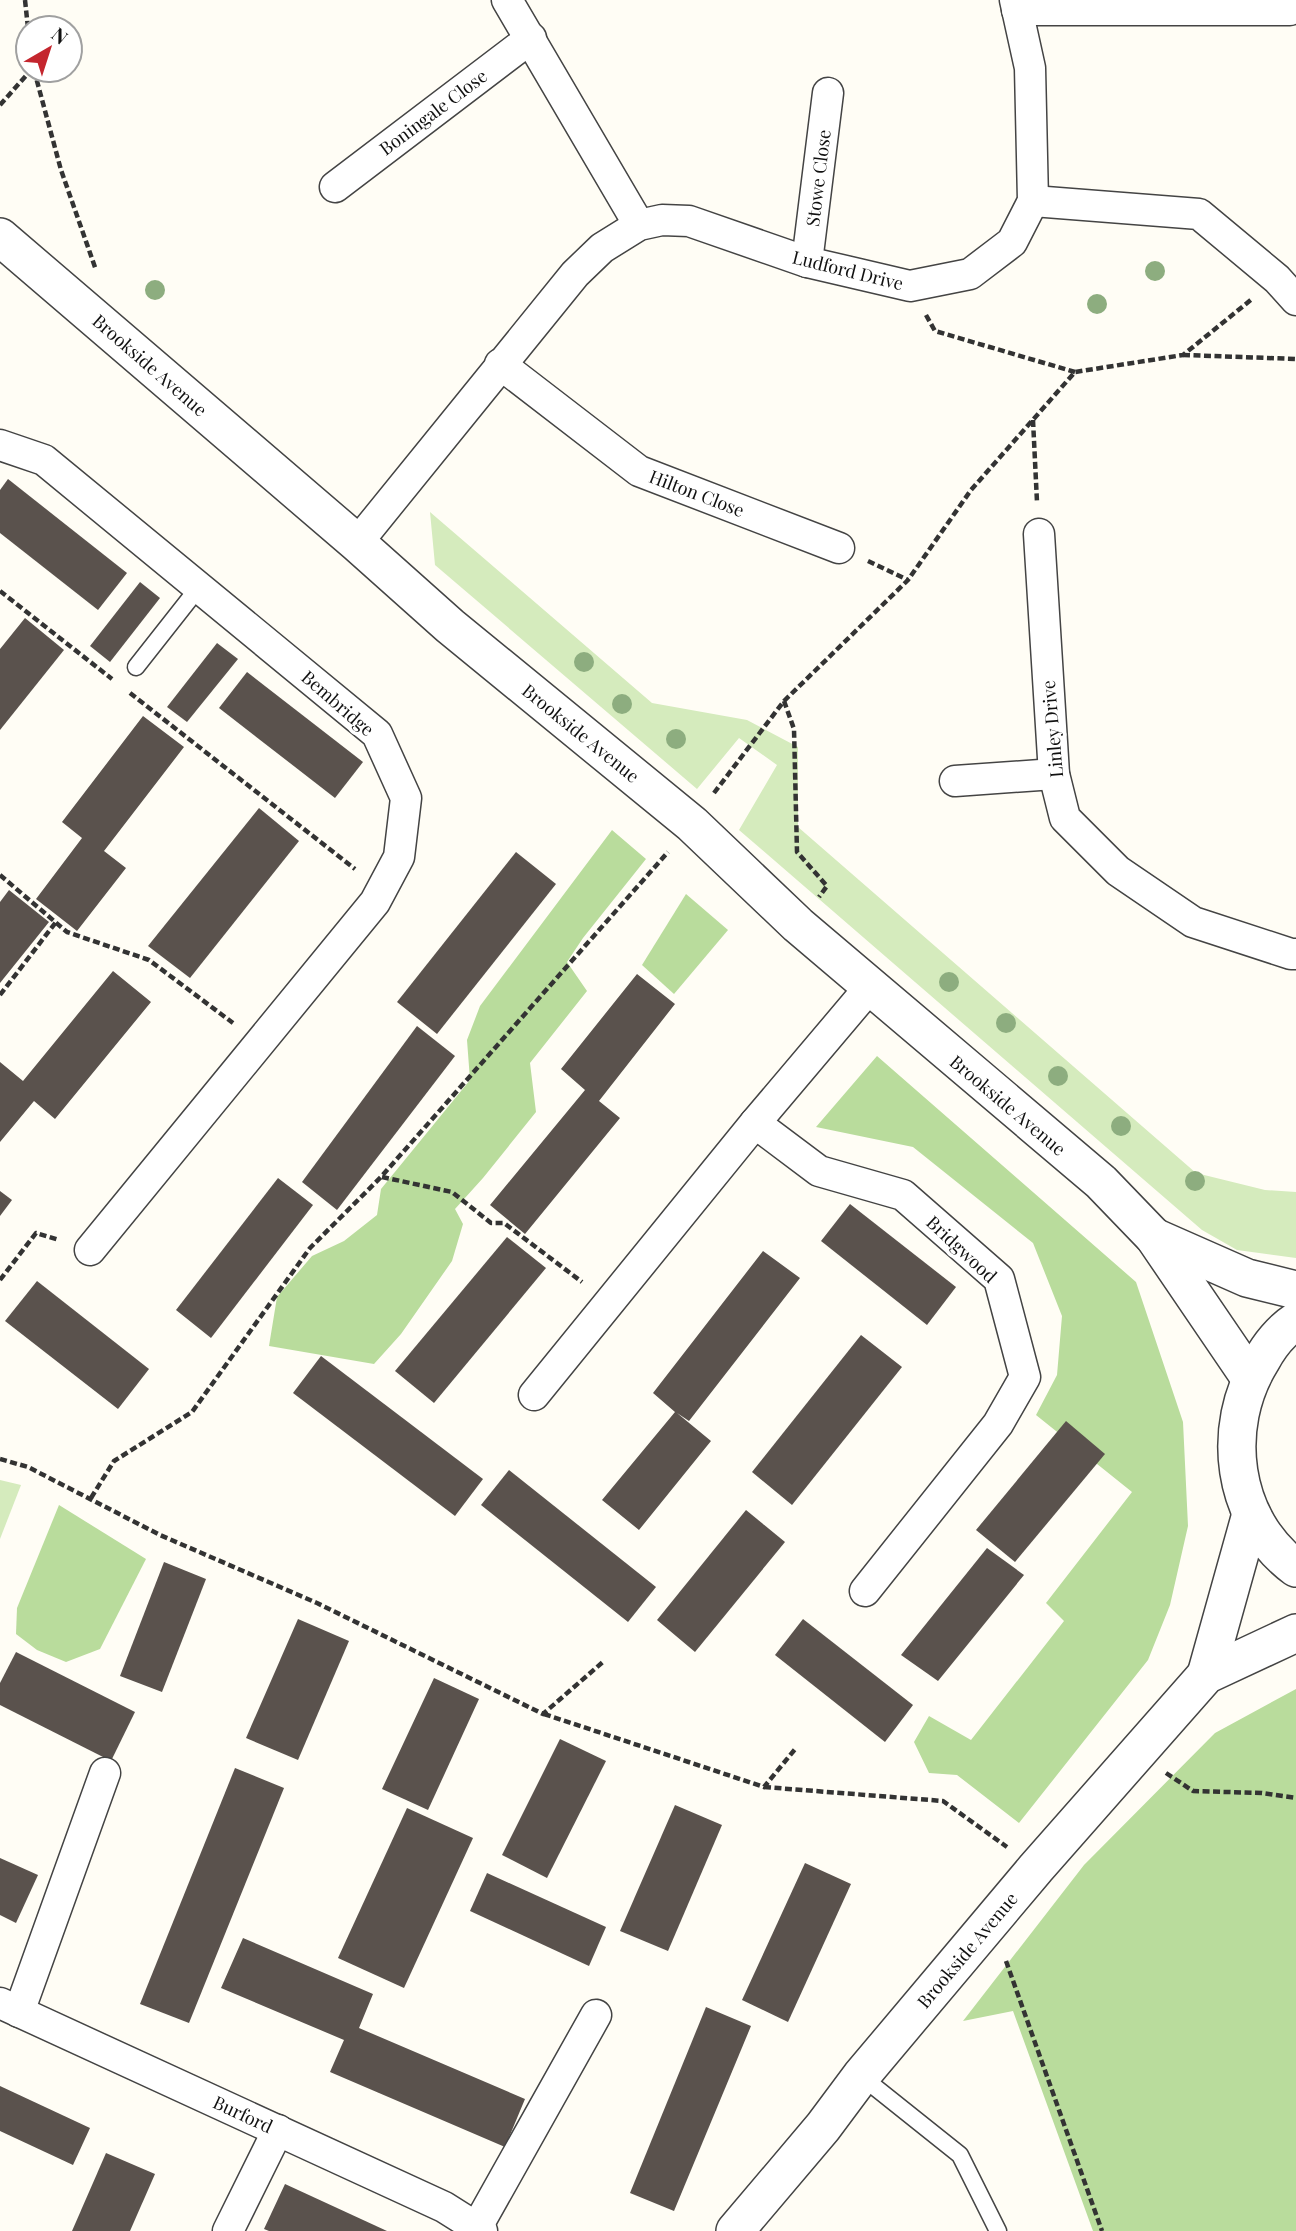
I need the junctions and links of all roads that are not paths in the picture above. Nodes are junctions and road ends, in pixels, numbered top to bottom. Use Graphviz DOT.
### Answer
graph roads {
  1 [pos="507,0"];
  2 [pos="1016,5"];
  3 [pos="1290,10"];
  4 [pos="531,38"];
  5 [pos="828,93"];
  6 [pos="335,187"];
  7 [pos="1033,201"];
  8 [pos="639,225"];
  9 [pos="2,242"];
  10 [pos="807,262"];
  11 [pos="1286,289"];
  12 [pos="500,364"];
  13 [pos="0,445"];
  14 [pos="1039,534"];
  15 [pos="357,543"];
  16 [pos="839,548"];
  17 [pos="199,587"];
  18 [pos="136,667"];
  19 [pos="1054,775"];
  20 [pos="955,781"];
  21 [pos="1296,954"];
  22 [pos="870,988"];
  23 [pos="755,1123"];
  24 [pos="1154,1237"];
  25 [pos="90,1250"];
  26 [pos="1296,1290"];
  27 [pos="1296,1321"];
  28 [pos="1250,1378"];
  29 [pos="534,1395"];
  30 [pos="1251,1514"];
  31 [pos="1296,1567"];
  32 [pos="864,1591"];
  33 [pos="1296,1633"];
  34 [pos="1206,1675"];
  35 [pos="105,1773"];
  36 [pos="9,2007"];
  37 [pos="596,2015"];
  38 [pos="861,2076"];
  39 [pos="278,2130"];
  40 [pos="480,2229"];
  41 [pos="228,2231"];
  42 [pos="735,2231"];
  43 [pos="998,2231"];
  1 -- 4 [label="street"];
  2 -- 3 [label="street"];
  2 -- 7 [label="street, Ludford Drive"];
  4 -- 6 [label="street, Boningale Close"];
  4 -- 8 [label="street"];
  5 -- 10 [label="street, Stowe Close"];
  7 -- 10 [label="street, Ludford Drive"];
  7 -- 11 [label="street"];
  8 -- 10 [label="street, Ludford Drive"];
  8 -- 12 [label="street, Ludford Drive"];
  9 -- 15 [label="street, Brookside Avenue"];
  12 -- 15 [label="street, Ludford Drive"];
  12 -- 16 [label="street, Hilton Close"];
  13 -- 17 [label="street, Bembridge"];
  14 -- 19 [label="street, Linley Drive"];
  15 -- 22 [label="street, Brookside Avenue"];
  17 -- 18 [label="lane"];
  17 -- 25 [label="street, Bembridge"];
  19 -- 20 [label="street"];
  19 -- 21 [label="street, Linley Drive"];
  22 -- 23 [label="street"];
  22 -- 24 [label="street, Brookside Avenue"];
  23 -- 29 [label="street"];
  23 -- 32 [label="street, Bridgwood"];
  24 -- 26 [label="street, Brookside Avenue"];
  24 -- 28 [label="street, Brookside Avenue"];
  27 -- 28 [label="street"];
  28 -- 30 [label="street"];
  30 -- 31 [label="street"];
  30 -- 34 [label="street, Brookside Avenue"];
  33 -- 34 [label="street, Brookside Avenue"];
  34 -- 38 [label="street, Brookside Avenue"];
  35 -- 36 [label="street"];
  36 -- 39 [label="street, Burford"];
  37 -- 40 [label="street"];
  38 -- 42 [label="street, Brookside Avenue"];
  38 -- 43 [label="lane"];
  39 -- 40 [label="street, Burford"];
  39 -- 41 [label="street"];
}
